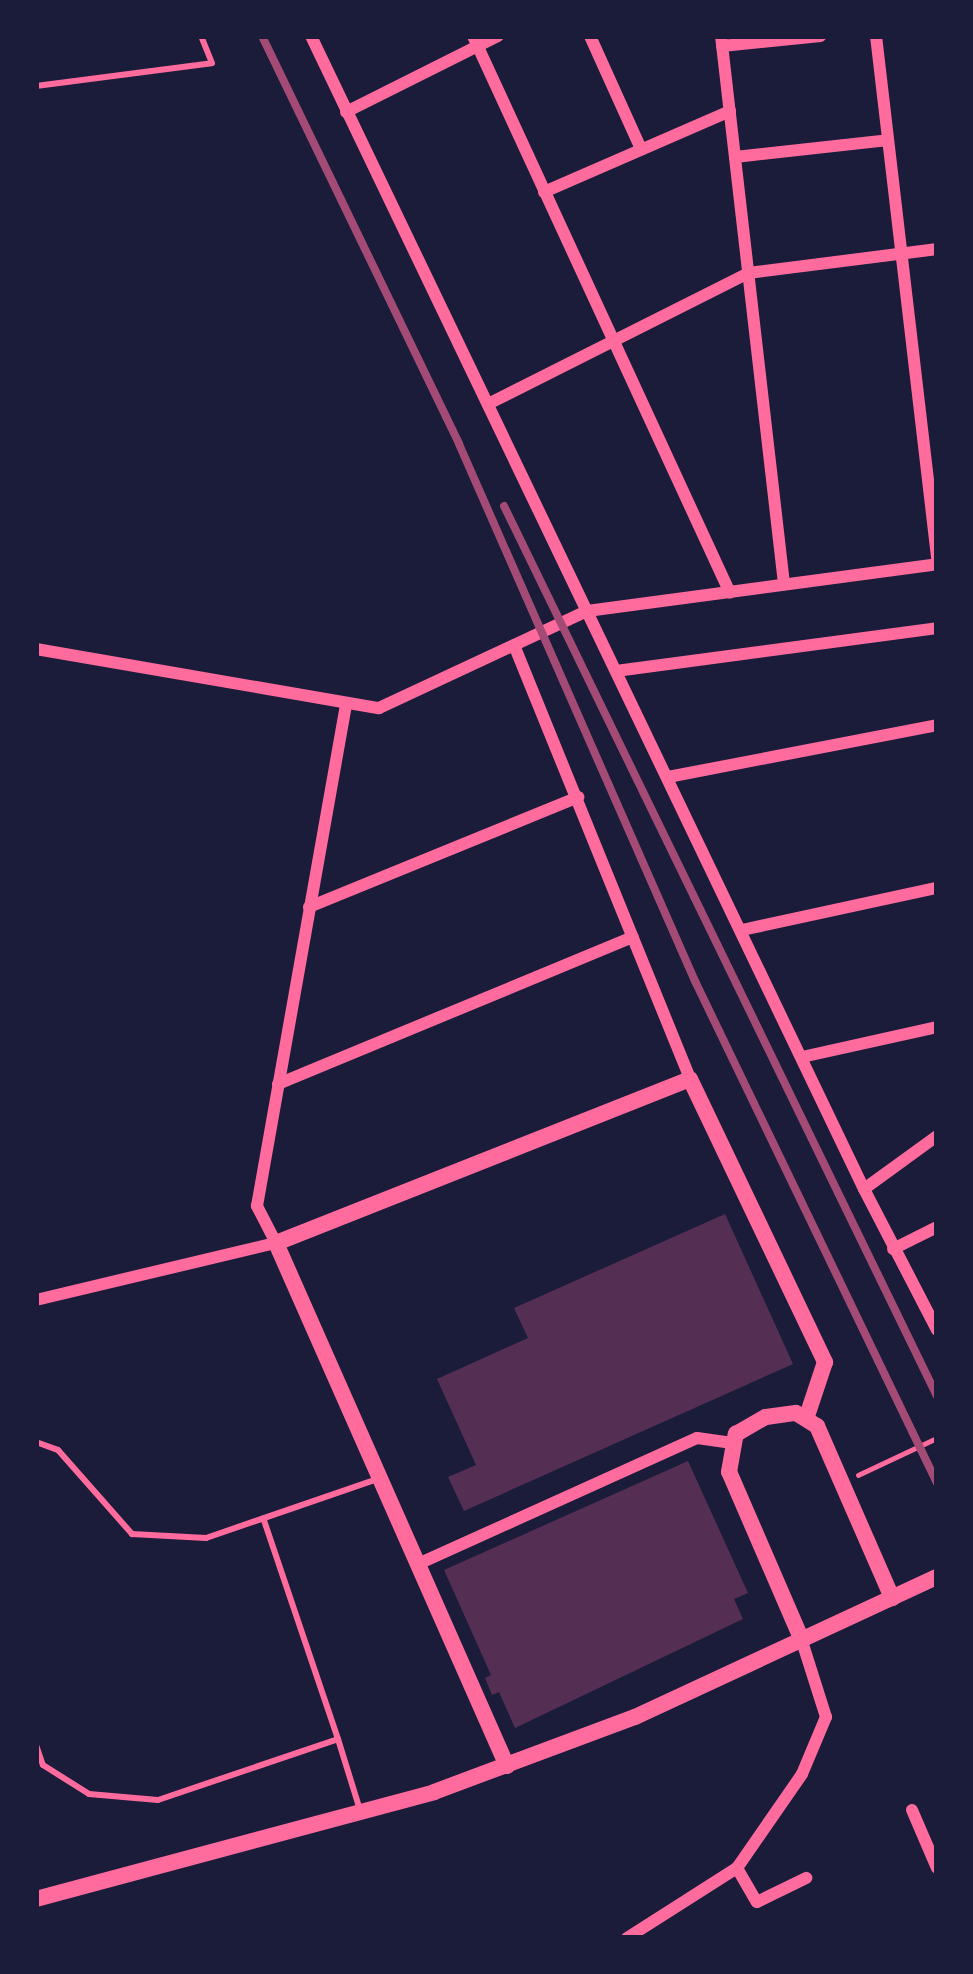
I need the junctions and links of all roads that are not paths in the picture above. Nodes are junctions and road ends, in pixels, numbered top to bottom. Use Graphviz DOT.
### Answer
graph roads {
  1 [pos="201,36"];
  2 [pos="311,36"];
  3 [pos="498,36"];
  4 [pos="590,36"];
  5 [pos="820,36"];
  6 [pos="876,36"];
  7 [pos="476,41"];
  8 [pos="722,41"];
  9 [pos="36,86"];
  10 [pos="730,111"];
  11 [pos="346,112"];
  12 [pos="888,140"];
  13 [pos="641,149"];
  14 [pos="735,157"];
  15 [pos="544,192"];
  16 [pos="937,249"];
  17 [pos="901,254"];
  18 [pos="748,273"];
  19 [pos="612,342"];
  20 [pos="488,404"];
  21 [pos="937,561"];
  22 [pos="784,584"];
  23 [pos="730,593"];
  24 [pos="586,611"];
  25 [pos="937,628"];
  26 [pos="514,645"];
  27 [pos="36,649"];
  28 [pos="616,671"];
  29 [pos="346,705"];
  30 [pos="937,724"];
  31 [pos="668,777"];
  32 [pos="578,797"];
  33 [pos="937,888"];
  34 [pos="309,907"];
  35 [pos="742,930"];
  36 [pos="634,937"];
  37 [pos="937,1027"];
  38 [pos="802,1057"];
  39 [pos="690,1079"];
  40 [pos="278,1084"];
  41 [pos="937,1136"];
  42 [pos="864,1189"];
  43 [pos="937,1227"];
  44 [pos="276,1244"];
  45 [pos="893,1250"];
  46 [pos="36,1300"];
  47 [pos="937,1330"];
  48 [pos="807,1416"];
  49 [pos="36,1442"];
  50 [pos="731,1443"];
  51 [pos="380,1478"];
  52 [pos="263,1518"];
  53 [pos="418,1564"];
  54 [pos="937,1577"];
  55 [pos="892,1598"];
  56 [pos="801,1638"];
  57 [pos="338,1739"];
  58 [pos="36,1745"];
  59 [pos="507,1766"];
  60 [pos="912,1810"];
  61 [pos="361,1813"];
  62 [pos="737,1868"];
  63 [pos="937,1868"];
  64 [pos="806,1878"];
  65 [pos="36,1899"];
  66 [pos="627,1938"];
  1 -- 9 [label="lane"];
  2 -- 11 [label="street"];
  3 -- 7 [label="street"];
  4 -- 13 [label="street"];
  5 -- 8 [label="street"];
  6 -- 12 [label="street"];
  7 -- 11 [label="street"];
  7 -- 15 [label="street"];
  8 -- 10 [label="street"];
  10 -- 13 [label="street"];
  10 -- 14 [label="street"];
  11 -- 20 [label="street"];
  12 -- 14 [label="street"];
  12 -- 17 [label="street"];
  13 -- 15 [label="street"];
  14 -- 18 [label="street"];
  15 -- 19 [label="street"];
  16 -- 17 [label="street"];
  17 -- 18 [label="street"];
  17 -- 21 [label="street"];
  18 -- 19 [label="street"];
  18 -- 22 [label="street"];
  19 -- 20 [label="street"];
  19 -- 23 [label="street"];
  20 -- 24 [label="street"];
  21 -- 22 [label="street"];
  22 -- 23 [label="street"];
  23 -- 24 [label="street"];
  24 -- 26 [label="street"];
  24 -- 28 [label="street"];
  25 -- 28 [label="street"];
  26 -- 29 [label="street"];
  26 -- 32 [label="street"];
  27 -- 29 [label="street"];
  28 -- 31 [label="street"];
  29 -- 34 [label="street"];
  30 -- 31 [label="street"];
  31 -- 35 [label="street"];
  32 -- 34 [label="street"];
  32 -- 36 [label="street"];
  33 -- 35 [label="street"];
  34 -- 40 [label="street"];
  35 -- 38 [label="street"];
  36 -- 39 [label="street"];
  36 -- 40 [label="street"];
  37 -- 38 [label="street"];
  38 -- 42 [label="street"];
  39 -- 44 [label="street"];
  39 -- 48 [label="street"];
  40 -- 44 [label="street"];
  41 -- 42 [label="street"];
  42 -- 45 [label="street"];
  43 -- 45 [label="street"];
  44 -- 46 [label="street"];
  44 -- 51 [label="street"];
  45 -- 47 [label="street"];
  48 -- 50 [label="street"];
  48 -- 55 [label="street"];
  49 -- 52 [label="lane"];
  50 -- 53 [label="street"];
  50 -- 56 [label="street"];
  51 -- 52 [label="lane"];
  51 -- 53 [label="street"];
  52 -- 57 [label="lane"];
  53 -- 59 [label="street"];
  54 -- 55 [label="street"];
  55 -- 56 [label="street"];
  56 -- 59 [label="street"];
  56 -- 62 [label="street"];
  57 -- 58 [label="lane"];
  57 -- 61 [label="lane"];
  59 -- 61 [label="street"];
  60 -- 63 [label="street"];
  61 -- 65 [label="street"];
  62 -- 64 [label="street"];
  62 -- 66 [label="street"];
}
